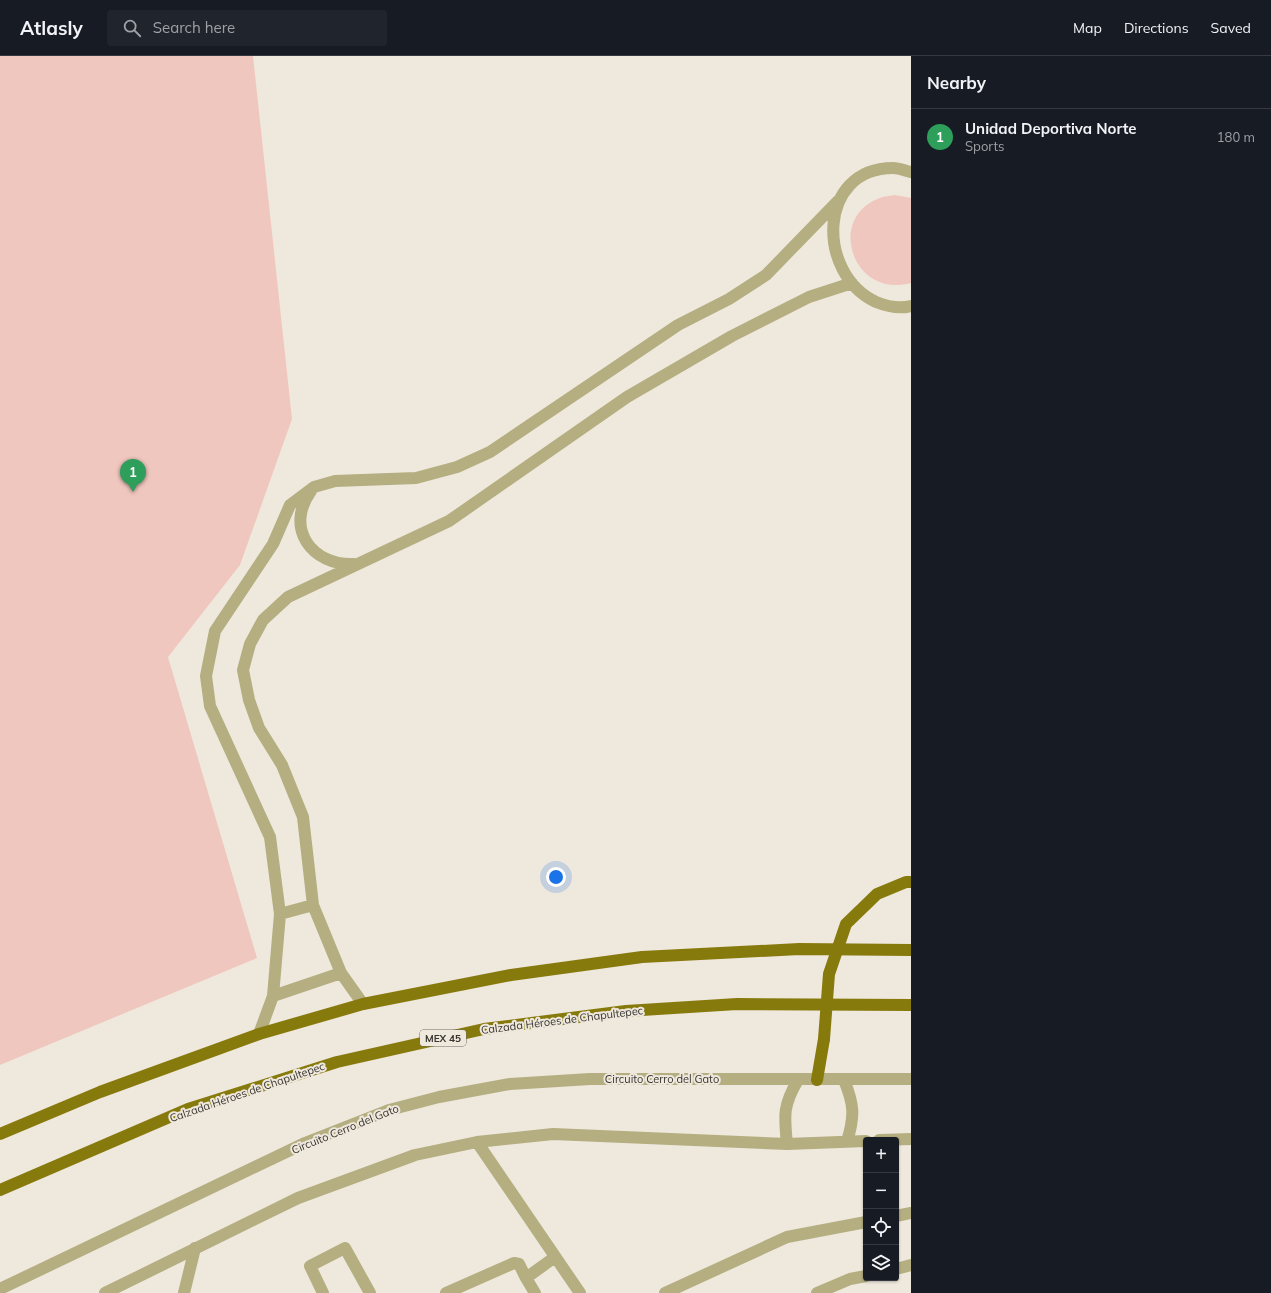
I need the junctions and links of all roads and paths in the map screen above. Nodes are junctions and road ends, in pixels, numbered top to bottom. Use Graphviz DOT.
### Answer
graph roads {
  1 [pos="911,172"];
  2 [pos="838,201"];
  3 [pos="852,283"];
  4 [pos="911,306"];
  5 [pos="314,487"];
  6 [pos="356,564"];
  7 [pos="911,882"];
  8 [pos="313,905"];
  9 [pos="280,914"];
  10 [pos="911,950"];
  11 [pos="341,973"];
  12 [pos="273,996"];
  13 [pos="363,1004"];
  14 [pos="911,1005"];
  15 [pos="259,1034"];
  16 [pos="911,1079"];
  17 [pos="798,1080"];
  18 [pos="817,1080"];
  19 [pos="844,1080"];
  20 [pos="0,1134"];
  21 [pos="899,1139"];
  22 [pos="911,1139"];
  23 [pos="847,1141"];
  24 [pos="863,1141"];
  25 [pos="477,1142"];
  26 [pos="787,1144"];
  27 [pos="0,1190"];
  28 [pos="911,1213"];
  29 [pos="899,1215"];
  30 [pos="863,1223"];
  31 [pos="195,1248"];
  32 [pos="555,1257"];
  33 [pos="911,1265"];
  34 [pos="899,1268"];
  35 [pos="863,1277"];
  36 [pos="526,1278"];
  37 [pos="0,1289"];
  38 [pos="105,1293"];
  39 [pos="184,1293"];
  40 [pos="323,1293"];
  41 [pos="370,1293"];
  42 [pos="446,1293"];
  43 [pos="535,1293"];
  44 [pos="580,1293"];
  45 [pos="665,1293"];
  46 [pos="817,1293"];
  1 -- 2 [label="street"];
  2 -- 3 [label="street"];
  2 -- 5 [label="street"];
  3 -- 4 [label="street"];
  3 -- 6 [label="street"];
  5 -- 6 [label="street"];
  5 -- 9 [label="street"];
  6 -- 8 [label="street"];
  7 -- 18 [label="main road, bridge"];
  8 -- 9 [label="street"];
  8 -- 11 [label="street"];
  9 -- 12 [label="street"];
  10 -- 13 [label="main road"];
  11 -- 12 [label="street"];
  11 -- 13 [label="street"];
  12 -- 15 [label="street"];
  13 -- 15 [label="main road"];
  14 -- 27 [label="main road, Calzada Héroes de Chapultepec / MEX 45"];
  15 -- 20 [label="main road"];
  16 -- 19 [label="street, Circuito Cerro del Gato"];
  17 -- 18 [label="street, Circuito Cerro del Gato"];
  17 -- 26 [label="street"];
  17 -- 37 [label="street, Circuito Cerro del Gato"];
  18 -- 19 [label="street, Circuito Cerro del Gato"];
  19 -- 23 [label="street"];
  21 -- 22 [label="street"];
  23 -- 24 [label="street"];
  23 -- 26 [label="street"];
  25 -- 26 [label="street"];
  25 -- 31 [label="street"];
  25 -- 32 [label="street"];
  28 -- 29 [label="street"];
  30 -- 45 [label="street"];
  31 -- 38 [label="street"];
  31 -- 39 [label="street"];
  32 -- 36 [label="street"];
  32 -- 44 [label="street"];
  33 -- 34 [label="street"];
  35 -- 46 [label="street"];
  36 -- 42 [label="street"];
  36 -- 43 [label="street"];
  40 -- 41 [label="street"];
}
